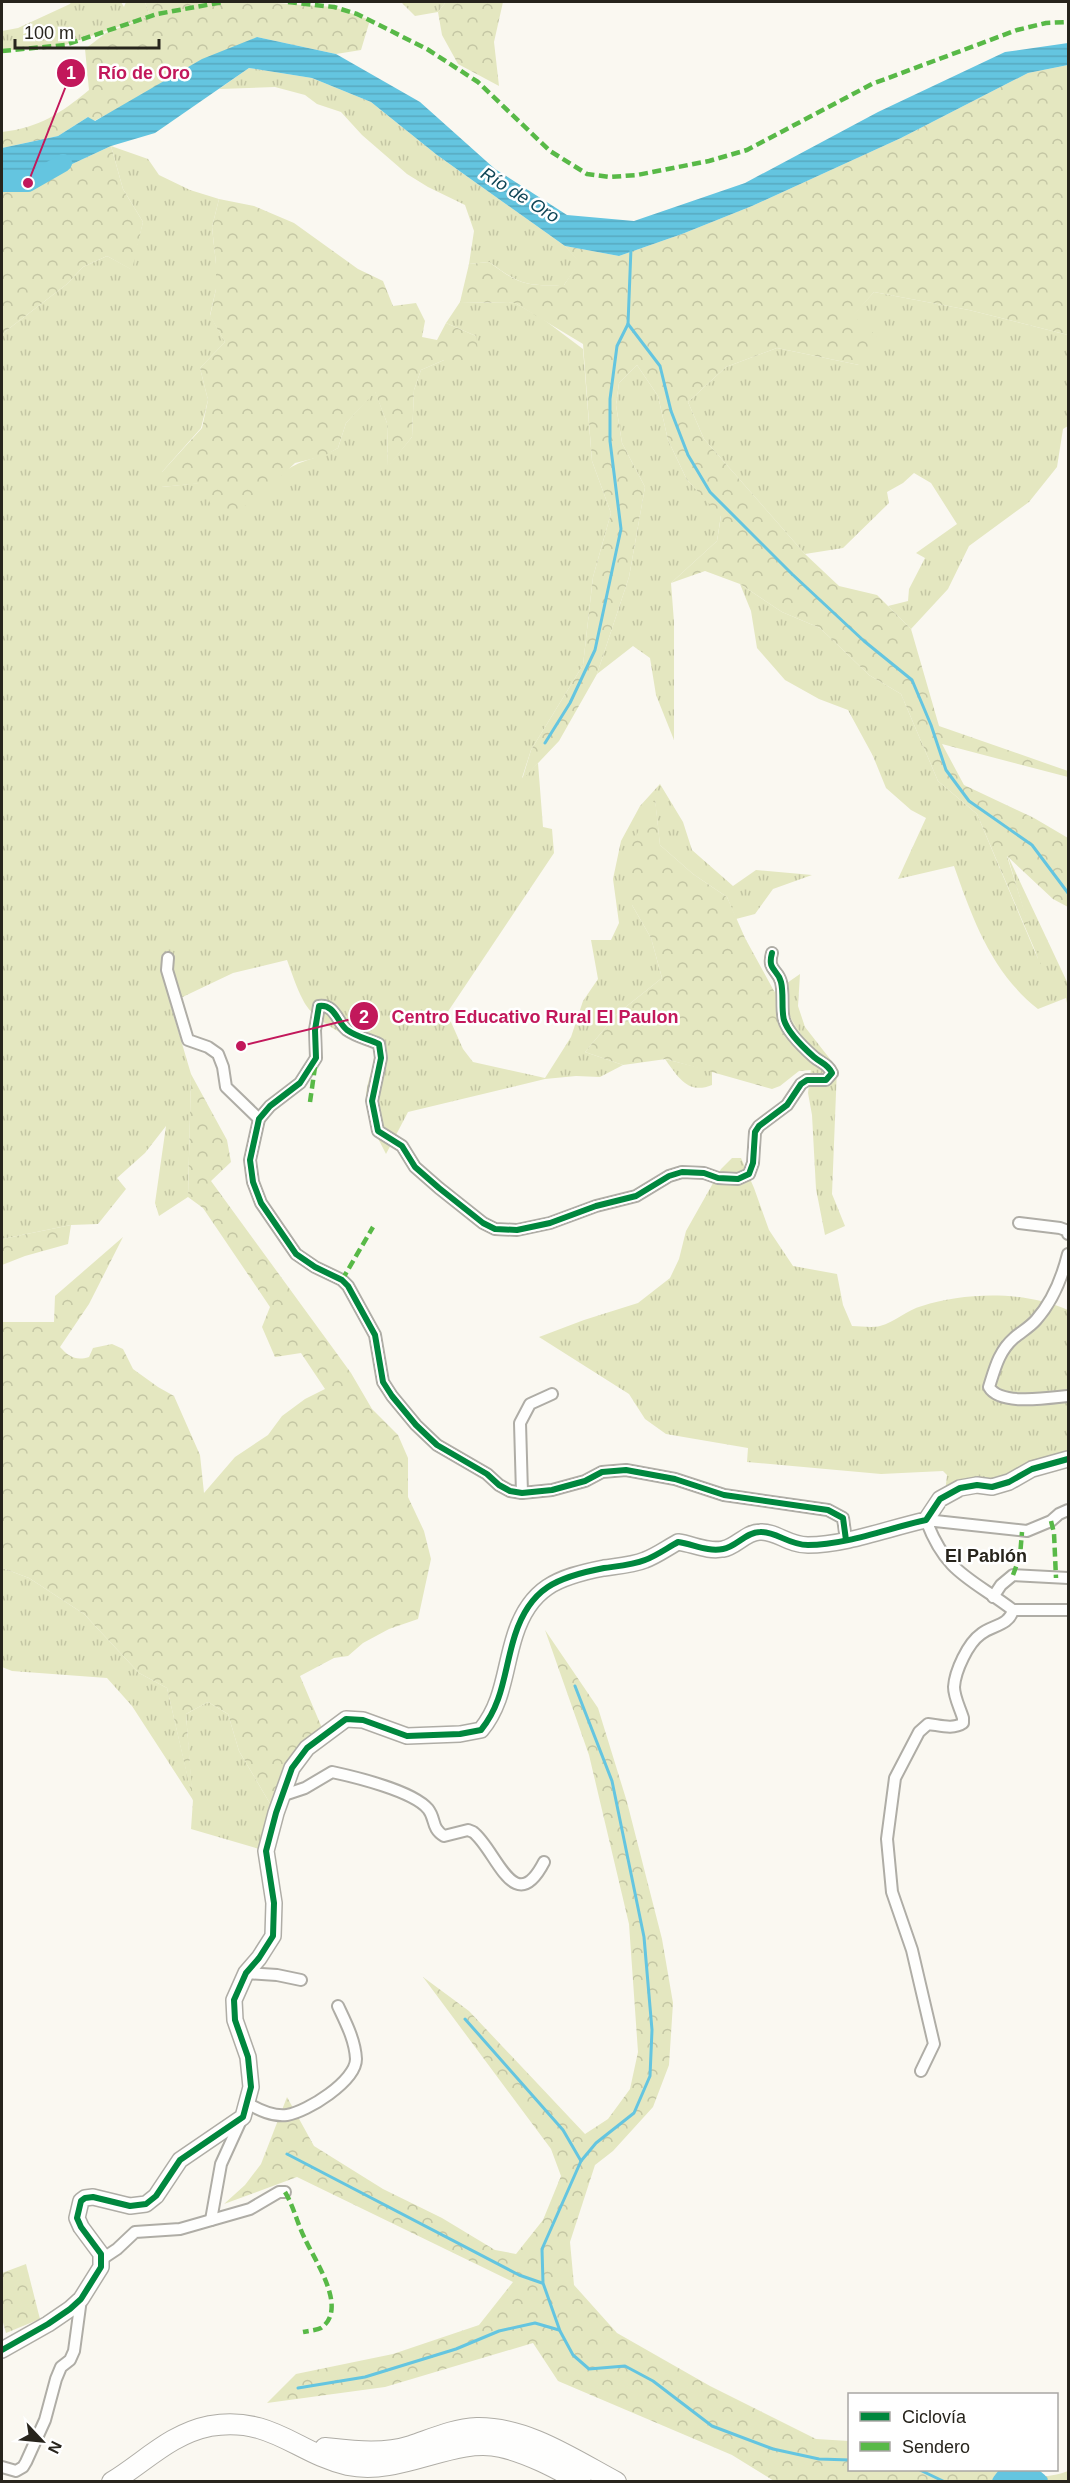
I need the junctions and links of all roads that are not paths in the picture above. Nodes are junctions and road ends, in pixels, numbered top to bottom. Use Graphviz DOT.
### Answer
graph roads {
  1 [pos="772,953"];
  2 [pos="168,958"];
  3 [pos="259,1119"];
  4 [pos="1019,1223"];
  5 [pos="1068,1234"];
  6 [pos="1068,1254"];
  7 [pos="552,1394"];
  8 [pos="1068,1396"];
  9 [pos="1068,1459"];
  10 [pos="522,1493"];
  11 [pos="1068,1510"];
  12 [pos="926,1520"];
  13 [pos="846,1540"];
  14 [pos="1068,1578"];
  15 [pos="993,1597"];
  16 [pos="1013,1610"];
  17 [pos="1068,1610"];
  18 [pos="281,1796"];
  19 [pos="544,1862"];
  20 [pos="246,1973"];
  21 [pos="301,1980"];
  22 [pos="338,2006"];
  23 [pos="921,2071"];
  24 [pos="245,2110"];
  25 [pos="285,2192"];
  26 [pos="211,2220"];
  27 [pos="102,2259"];
  28 [pos="81,2299"];
  29 [pos="2,2350"];
  30 [pos="302,2445"];
  31 [pos="2,2468"];
  32 [pos="112,2481"];
  33 [pos="581,2481"];
  34 [pos="616,2481"];
  1 -- 3 [label="street"];
  2 -- 3 [label="street"];
  3 -- 10 [label="street"];
  4 -- 5 [label="street"];
  6 -- 8 [label="street"];
  7 -- 10 [label="street"];
  9 -- 12 [label="street"];
  10 -- 13 [label="street"];
  11 -- 12 [label="street"];
  12 -- 13 [label="street"];
  12 -- 15 [label="street"];
  13 -- 18 [label="street"];
  14 -- 15 [label="street"];
  15 -- 16 [label="street"];
  16 -- 17 [label="street"];
  16 -- 23 [label="street"];
  18 -- 19 [label="street"];
  18 -- 20 [label="street"];
  20 -- 21 [label="street"];
  20 -- 24 [label="street"];
  22 -- 24 [label="street"];
  24 -- 26 [label="street"];
  24 -- 27 [label="street"];
  25 -- 26 [label="street"];
  26 -- 27 [label="street"];
  27 -- 28 [label="street"];
  28 -- 29 [label="street"];
  28 -- 31 [label="street"];
  30 -- 32 [label="highway"];
  30 -- 33 [label="highway"];
  30 -- 34 [label="highway"];
}
